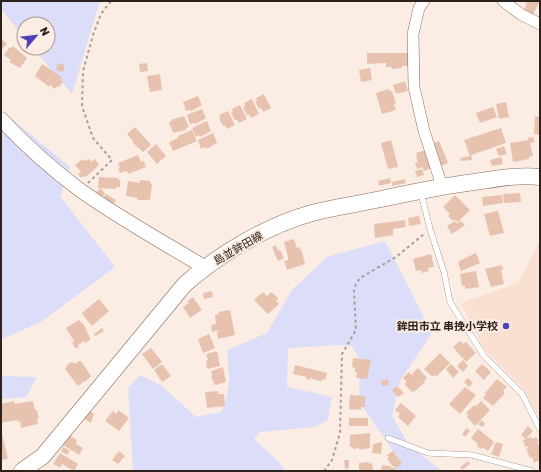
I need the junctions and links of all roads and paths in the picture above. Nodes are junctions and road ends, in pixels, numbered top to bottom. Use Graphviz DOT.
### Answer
graph roads {
  1 [pos="111,1"];
  2 [pos="424,1"];
  3 [pos="503,1"];
  4 [pos="540,24"];
  5 [pos="1,119"];
  6 [pos="540,177"];
  7 [pos="442,186"];
  8 [pos="81,190"];
  9 [pos="421,191"];
  10 [pos="430,230"];
  11 [pos="204,267"];
  12 [pos="540,429"];
  13 [pos="388,438"];
  14 [pos="22,471"];
  15 [pos="324,471"];
  16 [pos="532,471"];
  1 -- 8 [label="path"];
  2 -- 7 [label="street"];
  3 -- 4 [label="street"];
  5 -- 8 [label="street"];
  6 -- 7 [label="main road, 島並鉾田線"];
  7 -- 9 [label="main road, 島並鉾田線"];
  8 -- 11 [label="street"];
  9 -- 10 [label="lane"];
  9 -- 11 [label="main road, 島並鉾田線"];
  10 -- 12 [label="lane"];
  10 -- 15 [label="path"];
  11 -- 14 [label="main road, 島並鉾田線"];
  13 -- 16 [label="lane"];
}
